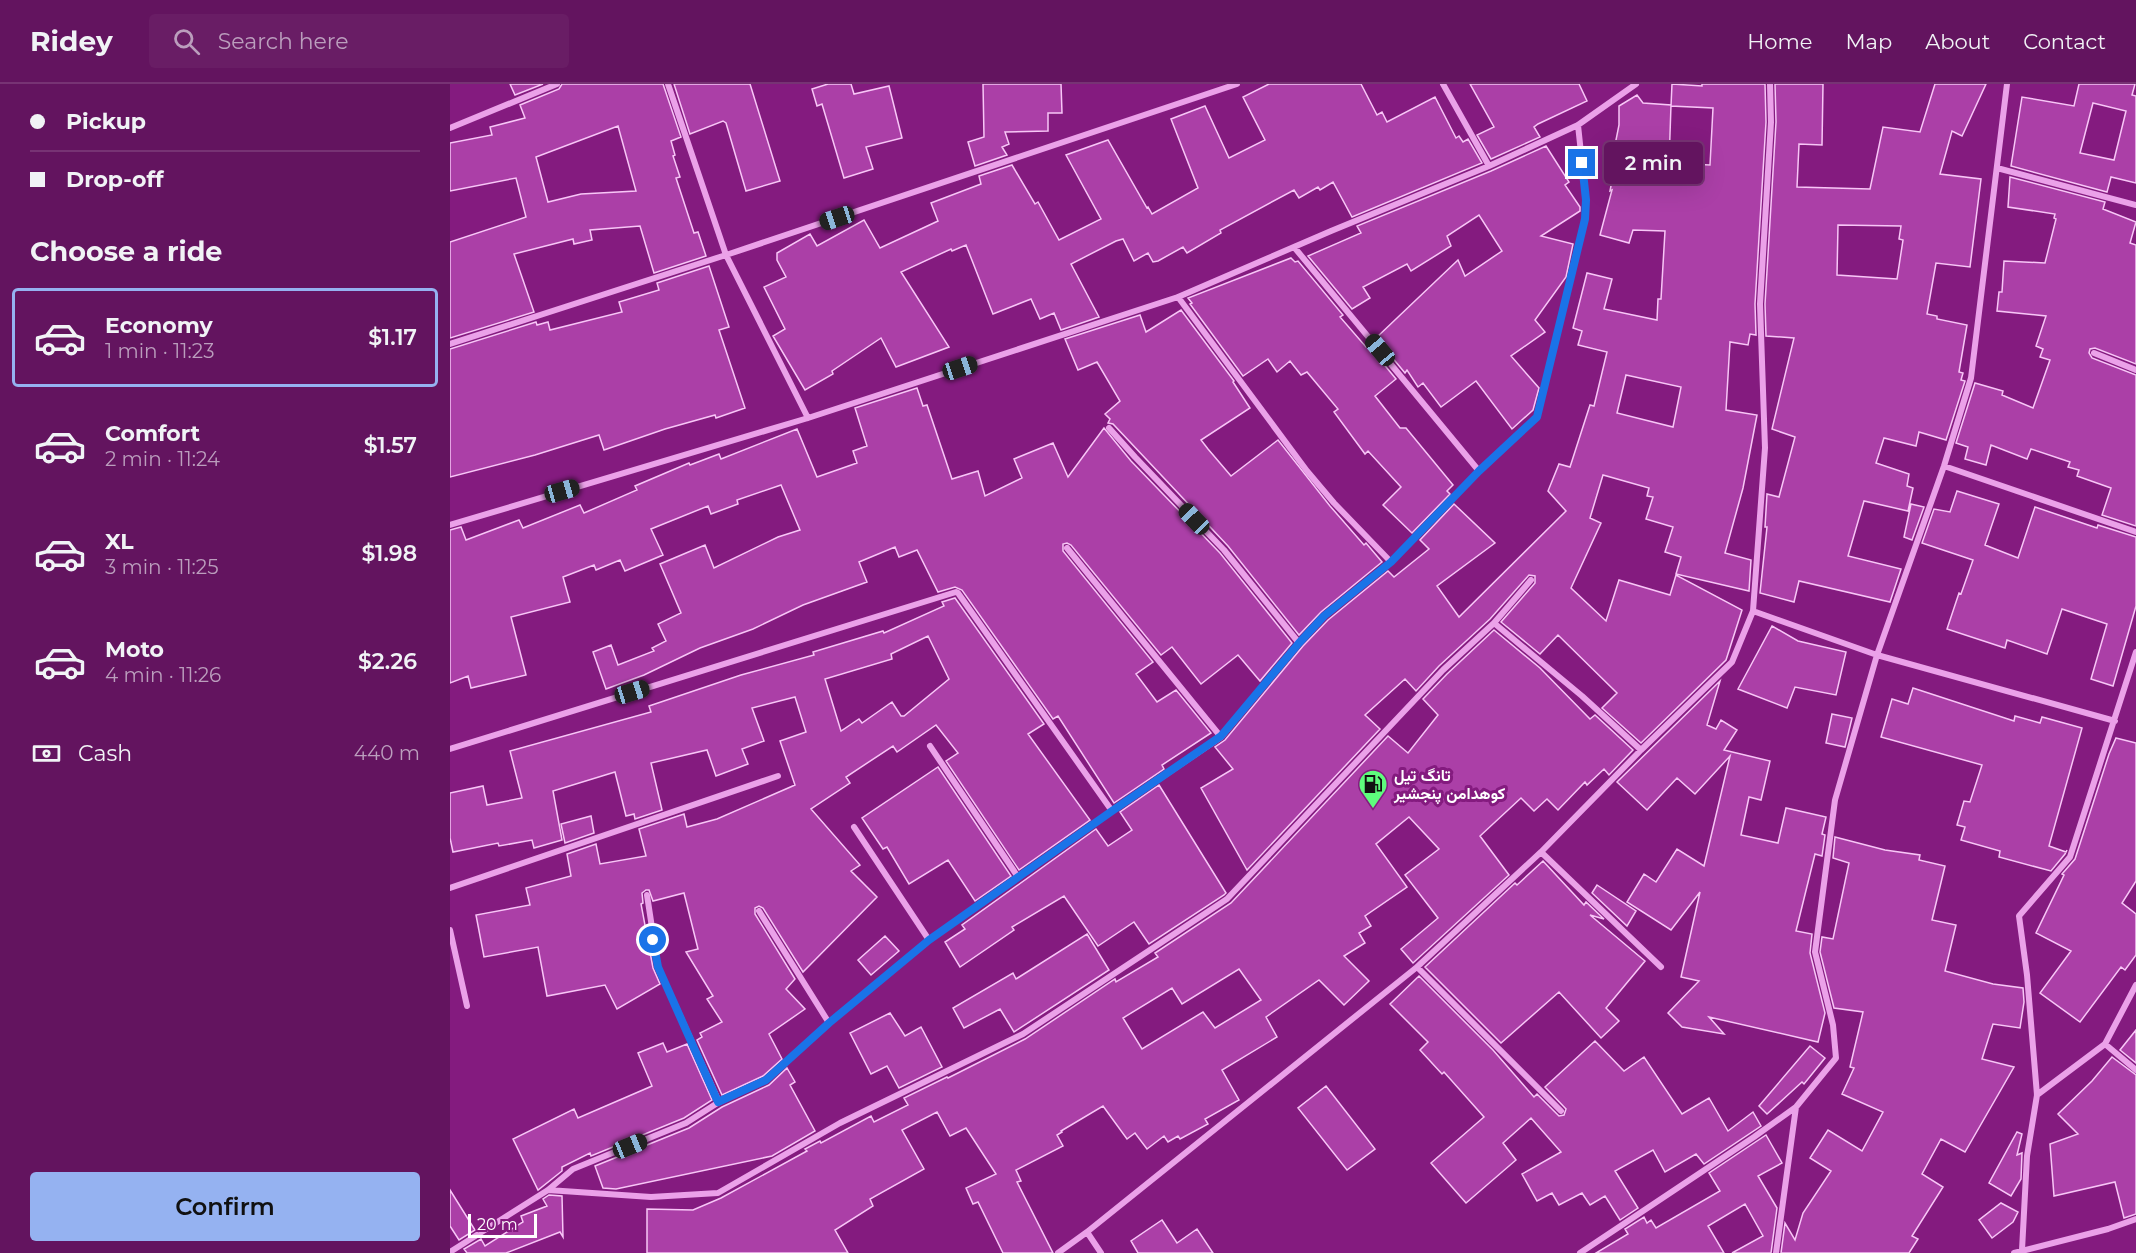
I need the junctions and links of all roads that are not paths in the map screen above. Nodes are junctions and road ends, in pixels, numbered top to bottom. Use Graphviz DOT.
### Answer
graph roads {
  1 [pos="557,84"];
  2 [pos="668,84"];
  3 [pos="1237,84"];
  4 [pos="1443,84"];
  5 [pos="1636,84"];
  6 [pos="1770,84"];
  7 [pos="2007,84"];
  8 [pos="1578,125"];
  9 [pos="450,128"];
  10 [pos="1489,166"];
  11 [pos="1997,168"];
  12 [pos="2136,206"];
  13 [pos="1294,247"];
  14 [pos="726,255"];
  15 [pos="1178,297"];
  16 [pos="450,344"];
  17 [pos="2094,353"];
  18 [pos="2136,370"];
  19 [pos="807,418"];
  20 [pos="1109,428"];
  21 [pos="1944,466"];
  22 [pos="1479,471"];
  23 [pos="450,525"];
  24 [pos="2136,532"];
  25 [pos="1067,548"];
  26 [pos="1391,562"];
  27 [pos="1532,580"];
  28 [pos="1753,611"];
  29 [pos="1494,623"];
  30 [pos="1299,643"];
  31 [pos="2136,652"];
  32 [pos="1877,655"];
  33 [pos="2115,721"];
  34 [pos="1221,736"];
  35 [pos="930,746"];
  36 [pos="450,748"];
  37 [pos="1641,750"];
  38 [pos="778,776"];
  39 [pos="1112,811"];
  40 [pos="854,827"];
  41 [pos="1541,852"];
  42 [pos="1018,877"];
  43 [pos="450,888"];
  44 [pos="647,895"];
  45 [pos="759,912"];
  46 [pos="450,930"];
  47 [pos="929,940"];
  48 [pos="1418,967"];
  49 [pos="1661,967"];
  50 [pos="2136,985"];
  51 [pos="467,1006"];
  52 [pos="829,1023"];
  53 [pos="2105,1044"];
  54 [pos="2136,1070"];
  55 [pos="2037,1095"];
  56 [pos="718,1102"];
  57 [pos="1796,1107"];
  58 [pos="1561,1111"];
  59 [pos="548,1190"];
  60 [pos="2136,1219"];
  61 [pos="1087,1232"];
  62 [pos="2022,1250"];
  63 [pos="450,1252"];
  64 [pos="1058,1253"];
  65 [pos="1101,1253"];
  66 [pos="1580,1253"];
  67 [pos="1776,1253"];
  68 [pos="2014,1253"];
  1 -- 9 [label="street"];
  2 -- 14 [label="street"];
  3 -- 14 [label="street"];
  4 -- 10 [label="street"];
  5 -- 8 [label="street"];
  6 -- 28 [label="street"];
  7 -- 11 [label="street"];
  8 -- 10 [label="street"];
  8 -- 22 [label="street"];
  10 -- 13 [label="street"];
  11 -- 12 [label="street"];
  11 -- 21 [label="street"];
  13 -- 15 [label="street"];
  13 -- 22 [label="street"];
  14 -- 16 [label="street"];
  14 -- 19 [label="street"];
  15 -- 19 [label="street"];
  15 -- 26 [label="street"];
  17 -- 18 [label="street"];
  19 -- 23 [label="street"];
  20 -- 30 [label="street"];
  21 -- 24 [label="street"];
  21 -- 32 [label="street"];
  22 -- 26 [label="street"];
  25 -- 34 [label="street"];
  26 -- 30 [label="street"];
  27 -- 29 [label="street"];
  28 -- 32 [label="street"];
  28 -- 37 [label="street"];
  29 -- 37 [label="street"];
  29 -- 59 [label="street"];
  30 -- 34 [label="street"];
  31 -- 33 [label="street"];
  32 -- 33 [label="street"];
  32 -- 57 [label="street"];
  33 -- 55 [label="street"];
  34 -- 39 [label="street"];
  35 -- 42 [label="street"];
  36 -- 39 [label="street"];
  37 -- 41 [label="street"];
  38 -- 43 [label="street"];
  39 -- 42 [label="street"];
  40 -- 47 [label="street"];
  41 -- 48 [label="street"];
  41 -- 49 [label="street"];
  42 -- 47 [label="street"];
  44 -- 56 [label="street"];
  45 -- 52 [label="street"];
  46 -- 51 [label="street"];
  47 -- 52 [label="street"];
  48 -- 58 [label="street"];
  48 -- 61 [label="street"];
  50 -- 53 [label="street"];
  52 -- 56 [label="street"];
  53 -- 54 [label="street"];
  53 -- 55 [label="street"];
  55 -- 62 [label="street"];
  56 -- 59 [label="street"];
  57 -- 66 [label="street"];
  57 -- 67 [label="street"];
  59 -- 63 [label="street"];
  60 -- 62 [label="street"];
  61 -- 64 [label="street"];
  61 -- 65 [label="street"];
  62 -- 68 [label="street"];
}
